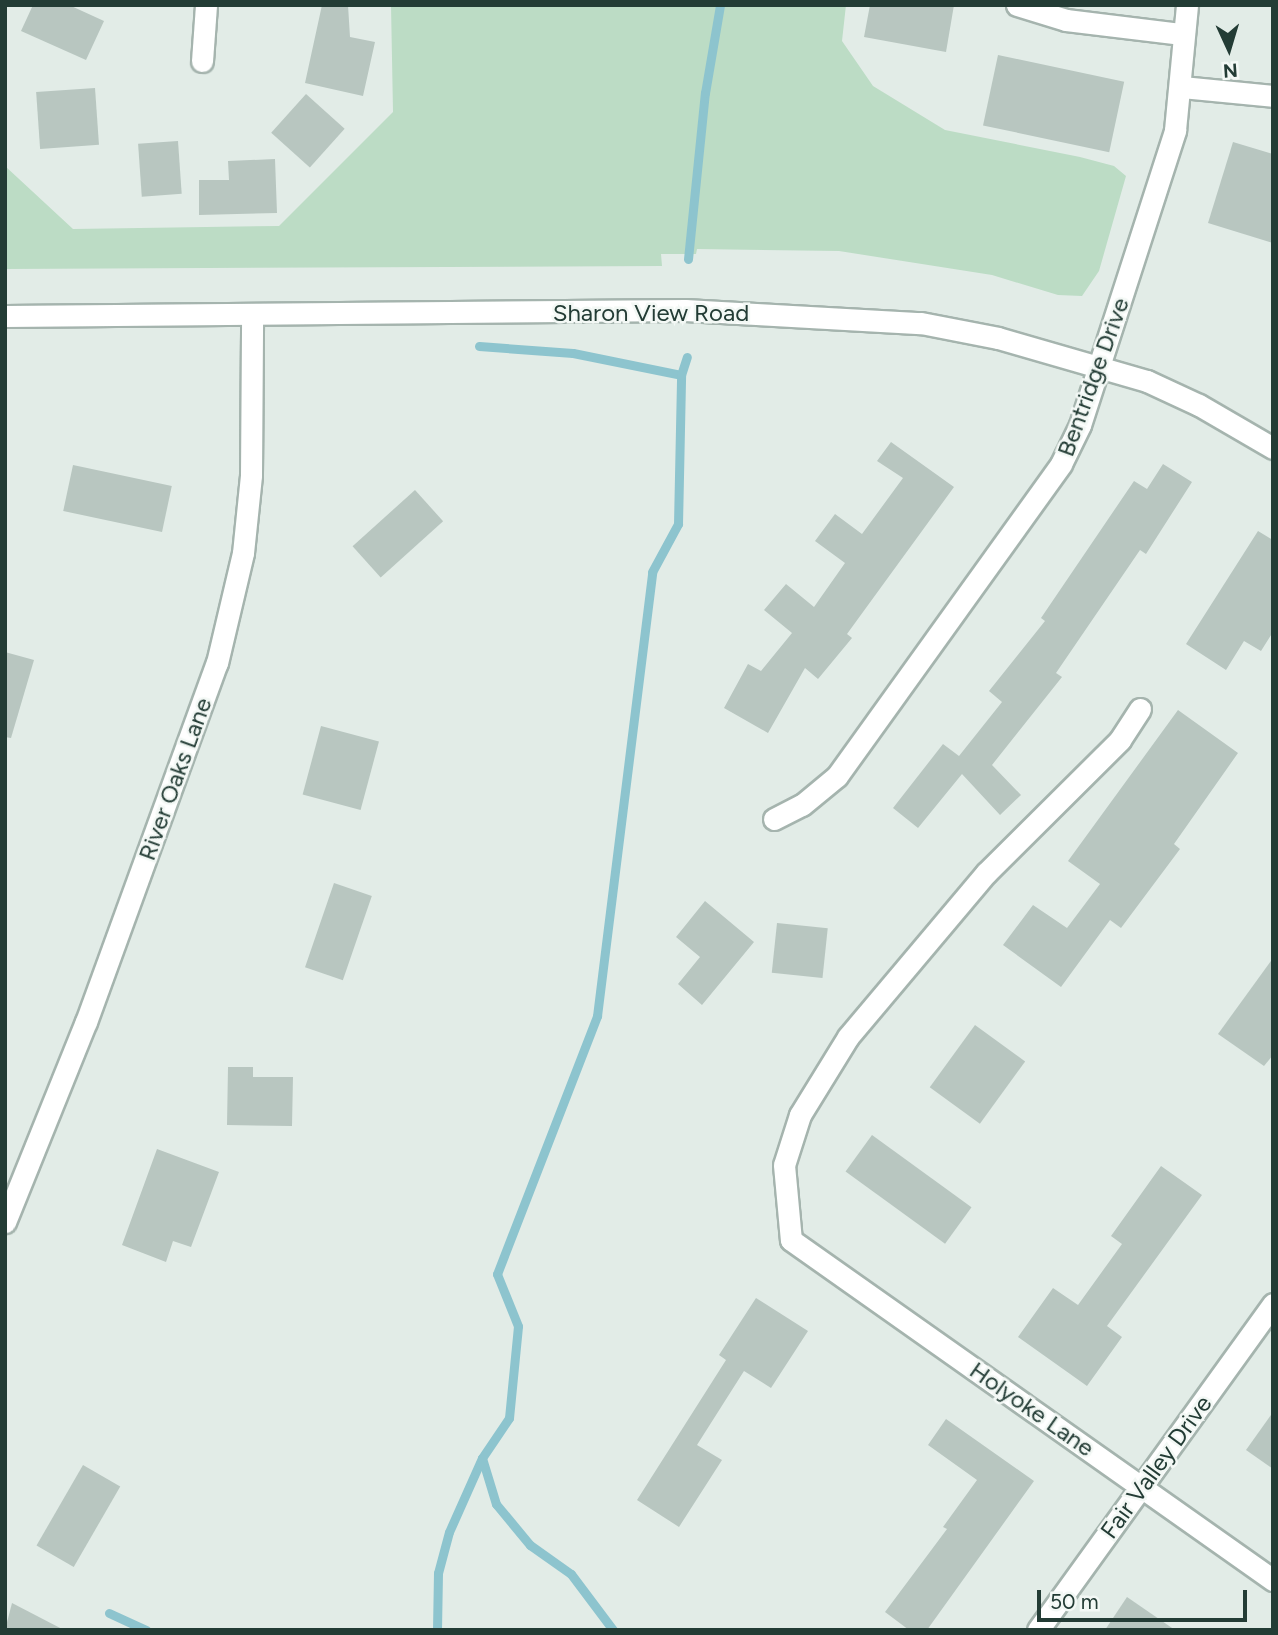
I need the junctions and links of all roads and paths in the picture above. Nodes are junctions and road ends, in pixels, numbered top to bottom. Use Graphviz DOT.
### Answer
graph roads {
  1 [pos="206,5"];
  2 [pos="1017,5"];
  3 [pos="1186,5"];
  4 [pos="1182,34"];
  5 [pos="202,61"];
  6 [pos="1182,88"];
  7 [pos="1273,96"];
  8 [pos="5,316"];
  9 [pos="252,316"];
  10 [pos="1101,365"];
  11 [pos="1273,448"];
  12 [pos="1140,709"];
  13 [pos="774,819"];
  14 [pos="5,1222"];
  15 [pos="1273,1304"];
  16 [pos="1142,1486"];
  17 [pos="1273,1580"];
  18 [pos="1038,1630"];
  1 -- 5 [label="street"];
  2 -- 4 [label="street"];
  3 -- 4 [label="street, Bentridge Drive"];
  4 -- 6 [label="street, Bentridge Drive"];
  6 -- 7 [label="street"];
  6 -- 10 [label="street, Bentridge Drive"];
  8 -- 9 [label="street, Sharon View Road"];
  9 -- 10 [label="street, Sharon View Road"];
  9 -- 14 [label="street, River Oaks Lane"];
  10 -- 11 [label="street, Sharon View Road"];
  10 -- 13 [label="street, Bentridge Drive"];
  12 -- 16 [label="street, Holyoke Lane"];
  15 -- 16 [label="street, Fair Valley Drive"];
  16 -- 17 [label="street, Holyoke Lane"];
  16 -- 18 [label="street, Fair Valley Drive"];
}
